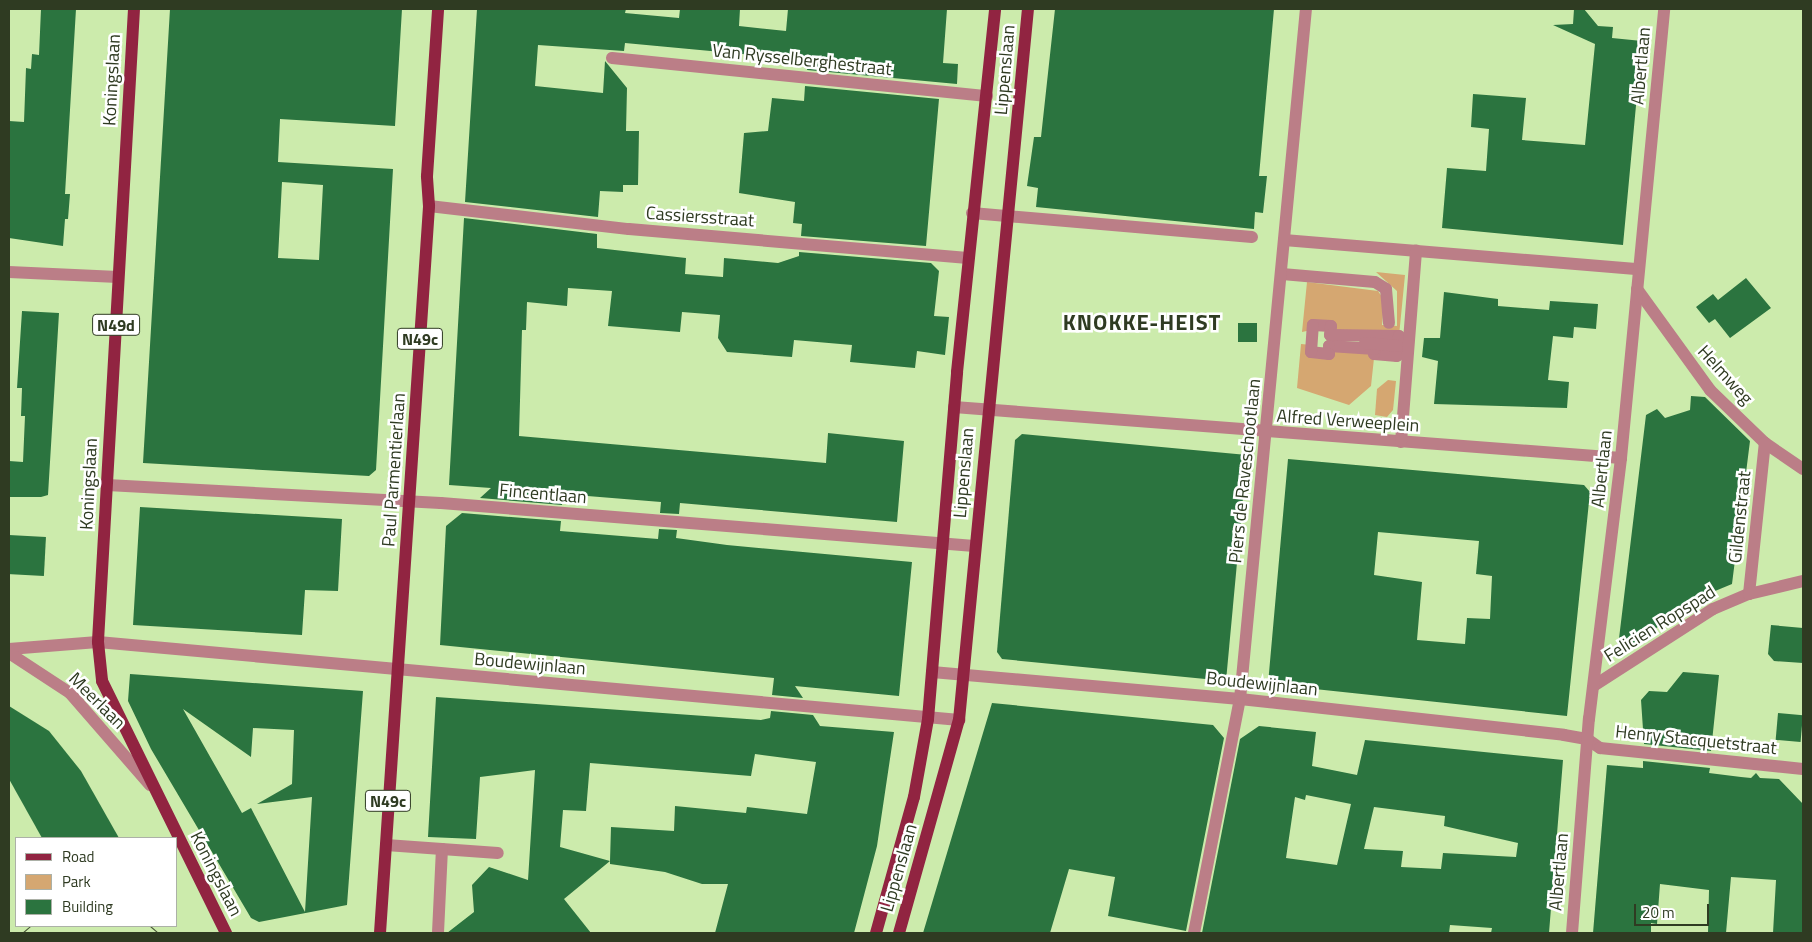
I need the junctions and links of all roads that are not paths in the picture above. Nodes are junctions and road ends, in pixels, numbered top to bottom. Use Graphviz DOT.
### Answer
graph roads {
  1 [pos="134,9"];
  2 [pos="438,9"];
  3 [pos="995,9"];
  4 [pos="1028,9"];
  5 [pos="1306,9"];
  6 [pos="1664,9"];
  7 [pos="612,58"];
  8 [pos="987,96"];
  9 [pos="429,206"];
  10 [pos="972,213"];
  11 [pos="1010,216"];
  12 [pos="1252,237"];
  13 [pos="1284,240"];
  14 [pos="1416,250"];
  15 [pos="968,258"];
  16 [pos="1639,269"];
  17 [pos="9,272"];
  18 [pos="1282,274"];
  19 [pos="118,277"];
  20 [pos="1637,290"];
  21 [pos="1389,323"];
  22 [pos="1378,349"];
  23 [pos="954,407"];
  24 [pos="987,408"];
  25 [pos="1267,433"];
  26 [pos="1401,442"];
  27 [pos="1765,443"];
  28 [pos="1621,458"];
  29 [pos="1803,469"];
  30 [pos="107,486"];
  31 [pos="410,501"];
  32 [pos="942,545"];
  33 [pos="974,546"];
  34 [pos="1803,581"];
  35 [pos="1749,594"];
  36 [pos="98,642"];
  37 [pos="9,649"];
  38 [pos="9,653"];
  39 [pos="396,669"];
  40 [pos="932,672"];
  41 [pos="963,674"];
  42 [pos="1595,685"];
  43 [pos="1240,699"];
  44 [pos="928,719"];
  45 [pos="958,720"];
  46 [pos="1587,740"];
  47 [pos="1803,769"];
  48 [pos="150,785"];
  49 [pos="177,837"];
  50 [pos="178,840"];
  51 [pos="386,845"];
  52 [pos="442,849"];
  53 [pos="498,853"];
  54 [pos="226,933"];
  55 [pos="380,933"];
  56 [pos="438,933"];
  57 [pos="876,933"];
  58 [pos="899,933"];
  59 [pos="1194,933"];
  60 [pos="1572,933"];
  1 -- 19 [label="main road, Koningslaan / N49d"];
  2 -- 9 [label="main road, Paul Parmentierlaan / N49c"];
  3 -- 8 [label="main road, Lippenslaan"];
  4 -- 11 [label="main road, Lippenslaan"];
  5 -- 13 [label="street, Piers de Raveschootlaan"];
  6 -- 16 [label="street, Albertlaan"];
  7 -- 8 [label="street, Van Rysselberghestraat"];
  8 -- 10 [label="main road, Lippenslaan"];
  9 -- 15 [label="street, Cassiersstraat"];
  9 -- 31 [label="main road, Paul Parmentierlaan / N49c"];
  10 -- 11 [label="street"];
  10 -- 15 [label="main road, Lippenslaan"];
  11 -- 12 [label="street"];
  11 -- 24 [label="main road, Lippenslaan"];
  13 -- 14 [label="street"];
  13 -- 18 [label="street, Piers de Raveschootlaan"];
  14 -- 16 [label="street"];
  14 -- 26 [label="street"];
  15 -- 23 [label="main road, Lippenslaan"];
  16 -- 20 [label="street, Albertlaan"];
  17 -- 19 [label="street"];
  18 -- 21 [label="street"];
  18 -- 25 [label="street, Piers de Raveschootlaan"];
  19 -- 30 [label="main road, Koningslaan / N49d"];
  20 -- 27 [label="street, Helmweg"];
  20 -- 28 [label="street, Albertlaan"];
  22 -- 22 [label="street"];
  23 -- 24 [label="street, Alfred Verweeplein"];
  23 -- 32 [label="main road, Lippenslaan"];
  24 -- 25 [label="street, Alfred Verweeplein"];
  24 -- 33 [label="main road, Lippenslaan"];
  25 -- 26 [label="street, Alfred Verweeplein"];
  25 -- 43 [label="street, Piers de Raveschootlaan"];
  26 -- 28 [label="street, Alfred Verweeplein"];
  27 -- 29 [label="street, Helmweg"];
  27 -- 35 [label="street, Gildenstraat"];
  28 -- 42 [label="street, Albertlaan"];
  30 -- 31 [label="street, Fincentlaan"];
  30 -- 36 [label="main road, Koningslaan / N49d"];
  31 -- 32 [label="street, Fincentlaan"];
  31 -- 39 [label="main road, Paul Parmentierlaan / N49c"];
  32 -- 33 [label="street, Fincentlaan"];
  32 -- 40 [label="main road, Lippenslaan"];
  33 -- 41 [label="main road, Lippenslaan"];
  34 -- 35 [label="street, Felicien Ropspad"];
  35 -- 42 [label="street, Felicien Ropspad"];
  36 -- 37 [label="street, Meerlaan"];
  36 -- 39 [label="street, Boudewijnlaan"];
  36 -- 48 [label="main road, Koningslaan / N49d"];
  38 -- 48 [label="street, Meerlaan"];
  39 -- 44 [label="street, Boudewijnlaan"];
  39 -- 51 [label="main road, Paul Parmentierlaan / N49c"];
  40 -- 41 [label="street, Boudewijnlaan"];
  40 -- 44 [label="main road, Lippenslaan"];
  41 -- 43 [label="street, Boudewijnlaan"];
  41 -- 45 [label="main road, Lippenslaan"];
  42 -- 46 [label="street, Albertlaan"];
  43 -- 46 [label="street, Boudewijnlaan"];
  43 -- 59 [label="street, Piers de Raveschootlaan"];
  44 -- 45 [label="street, Boudewijnlaan"];
  44 -- 57 [label="main road, Lippenslaan"];
  45 -- 58 [label="main road, Lippenslaan"];
  46 -- 47 [label="street, Henry Stacquetstraat"];
  46 -- 60 [label="street, Albertlaan"];
  48 -- 49 [label="main road, Koningslaan / N49d"];
  50 -- 54 [label="main road, Koningslaan / N49d"];
  51 -- 52 [label="street"];
  51 -- 55 [label="main road, Paul Parmentierlaan / N49c"];
  52 -- 53 [label="street"];
  52 -- 56 [label="street"];
}
